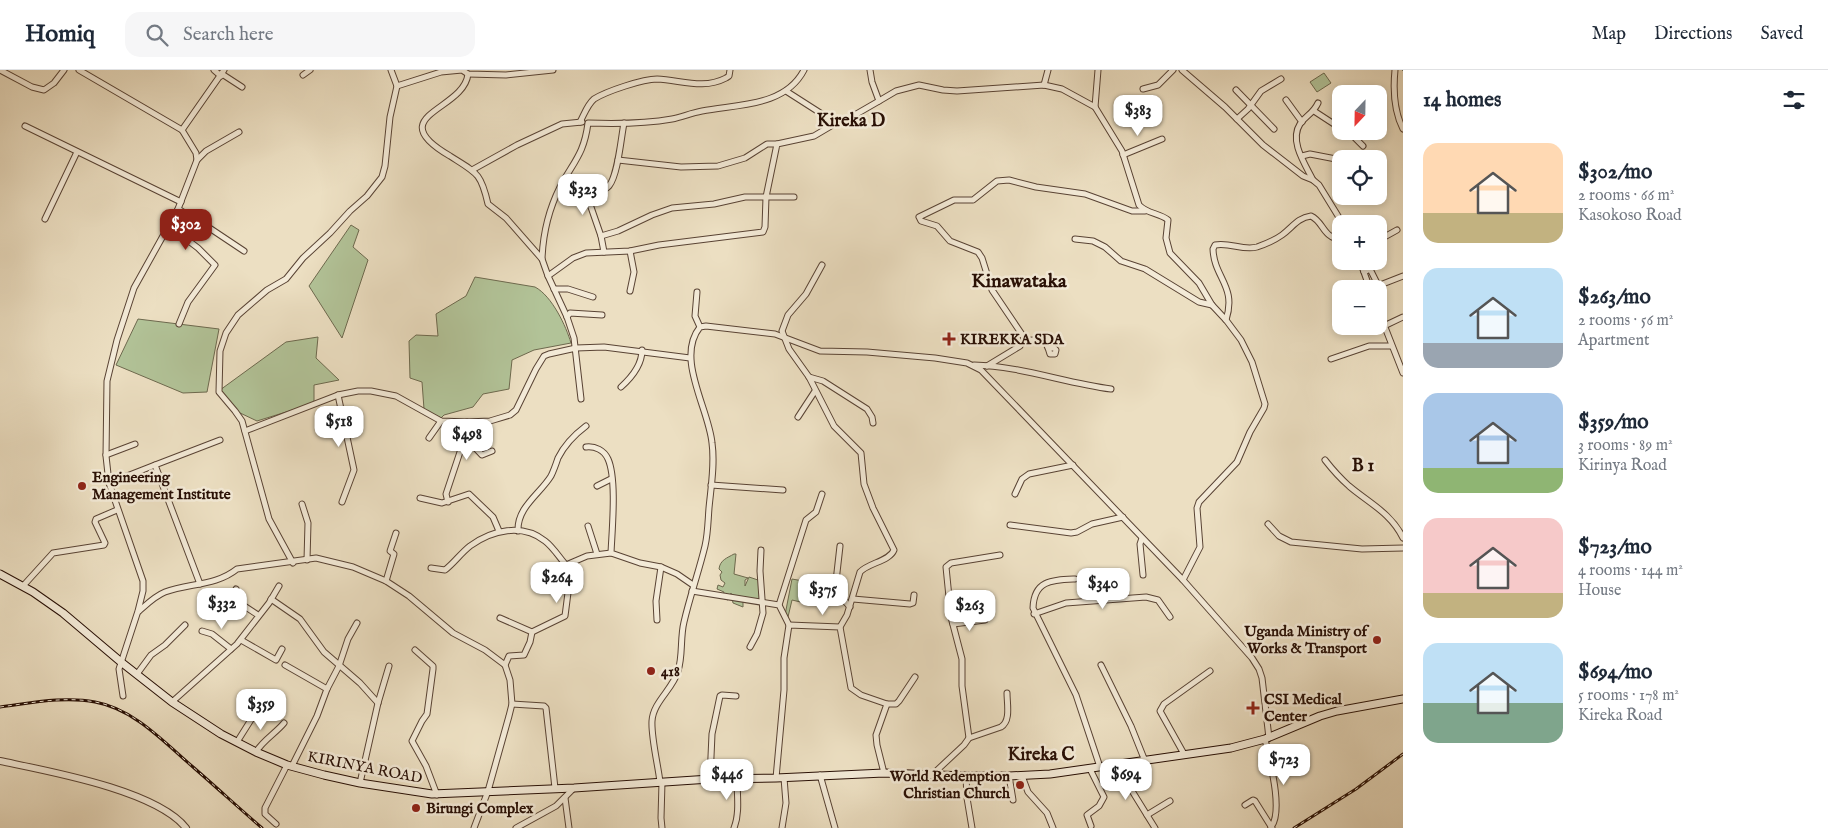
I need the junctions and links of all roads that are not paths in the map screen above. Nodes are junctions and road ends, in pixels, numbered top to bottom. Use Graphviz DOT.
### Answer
graph roads {
  1 [pos="0,70"];
  2 [pos="64,70"];
  3 [pos="79,70"];
  4 [pos="214,70"];
  5 [pos="310,70"];
  6 [pos="392,70"];
  7 [pos="554,70"];
  8 [pos="730,70"];
  9 [pos="804,70"];
  10 [pos="870,70"];
  11 [pos="1048,70"];
  12 [pos="1098,70"];
  13 [pos="1173,70"];
  14 [pos="1182,70"];
  15 [pos="1395,70"];
  16 [pos="222,73"];
  17 [pos="468,74"];
  18 [pos="303,75"];
  19 [pos="1281,78"];
  20 [pos="1044,84"];
  21 [pos="396,86"];
  22 [pos="242,87"];
  23 [pos="1143,89"];
  24 [pos="1236,90"];
  25 [pos="786,91"];
  26 [pos="1286,100"];
  27 [pos="879,101"];
  28 [pos="1318,103"];
  29 [pos="1251,106"];
  30 [pos="1095,107"];
  31 [pos="1314,111"];
  32 [pos="1237,119"];
  33 [pos="580,122"];
  34 [pos="1302,122"];
  35 [pos="588,123"];
  36 [pos="624,123"];
  37 [pos="836,123"];
  38 [pos="1332,123"];
  39 [pos="25,126"];
  40 [pos="1274,129"];
  41 [pos="1403,129"];
  42 [pos="182,130"];
  43 [pos="239,132"];
  44 [pos="1162,139"];
  45 [pos="1357,140"];
  46 [pos="777,144"];
  47 [pos="1363,146"];
  48 [pos="77,152"];
  49 [pos="1123,155"];
  50 [pos="1302,156"];
  51 [pos="1332,159"];
  52 [pos="197,160"];
  53 [pos="618,160"];
  54 [pos="472,170"];
  55 [pos="567,176"];
  56 [pos="1313,180"];
  57 [pos="588,197"];
  58 [pos="766,197"];
  59 [pos="794,197"];
  60 [pos="181,202"];
  61 [pos="178,209"];
  62 [pos="1145,210"];
  63 [pos="1338,215"];
  64 [pos="45,219"];
  65 [pos="169,226"];
  66 [pos="1398,230"];
  67 [pos="601,236"];
  68 [pos="1387,236"];
  69 [pos="1332,237"];
  70 [pos="1075,239"];
  71 [pos="244,251"];
  72 [pos="630,251"];
  73 [pos="604,252"];
  74 [pos="542,258"];
  75 [pos="822,265"];
  76 [pos="1367,271"];
  77 [pos="548,276"];
  78 [pos="1403,276"];
  79 [pos="1368,280"];
  80 [pos="554,288"];
  81 [pos="630,291"];
  82 [pos="697,292"];
  83 [pos="593,297"];
  84 [pos="1212,305"];
  85 [pos="602,316"];
  86 [pos="567,317"];
  87 [pos="1403,317"];
  88 [pos="1226,320"];
  89 [pos="179,324"];
  90 [pos="1387,325"];
  91 [pos="700,327"];
  92 [pos="1387,335"];
  93 [pos="782,336"];
  94 [pos="1023,341"];
  95 [pos="1391,346"];
  96 [pos="576,348"];
  97 [pos="1049,348"];
  98 [pos="642,350"];
  99 [pos="690,358"];
  100 [pos="1331,359"];
  101 [pos="974,365"];
  102 [pos="987,366"];
  103 [pos="1403,373"];
  104 [pos="809,377"];
  105 [pos="621,386"];
  106 [pos="1111,389"];
  107 [pos="815,391"];
  108 [pos="338,395"];
  109 [pos="581,399"];
  110 [pos="798,417"];
  111 [pos="441,420"];
  112 [pos="467,422"];
  113 [pos="873,423"];
  114 [pos="586,426"];
  115 [pos="245,431"];
  116 [pos="465,437"];
  117 [pos="429,438"];
  118 [pos="220,440"];
  119 [pos="136,444"];
  120 [pos="586,448"];
  121 [pos="492,451"];
  122 [pos="106,454"];
  123 [pos="1325,460"];
  124 [pos="155,465"];
  125 [pos="1073,465"];
  126 [pos="612,479"];
  127 [pos="109,483"];
  128 [pos="711,485"];
  129 [pos="597,486"];
  130 [pos="782,490"];
  131 [pos="822,494"];
  132 [pos="1015,494"];
  133 [pos="420,498"];
  134 [pos="342,502"];
  135 [pos="448,502"];
  136 [pos="302,504"];
  137 [pos="117,510"];
  138 [pos="1123,517"];
  139 [pos="1268,524"];
  140 [pos="1010,525"];
  141 [pos="588,526"];
  142 [pos="499,531"];
  143 [pos="518,531"];
  144 [pos="396,533"];
  145 [pos="1142,538"];
  146 [pos="1403,538"];
  147 [pos="840,546"];
  148 [pos="1403,548"];
  149 [pos="761,550"];
  150 [pos="611,553"];
  151 [pos="597,554"];
  152 [pos="1000,555"];
  153 [pos="307,560"];
  154 [pos="293,563"];
  155 [pos="566,565"];
  156 [pos="661,567"];
  157 [pos="431,568"];
  158 [pos="0,574"];
  159 [pos="1143,575"];
  160 [pos="1075,579"];
  161 [pos="1183,580"];
  162 [pos="386,581"];
  163 [pos="200,584"];
  164 [pos="693,585"];
  165 [pos="23,586"];
  166 [pos="279,586"];
  167 [pos="236,589"];
  168 [pos="692,591"];
  169 [pos="914,595"];
  170 [pos="271,599"];
  171 [pos="852,599"];
  172 [pos="762,602"];
  173 [pos="779,605"];
  174 [pos="850,607"];
  175 [pos="138,611"];
  176 [pos="1034,614"];
  177 [pos="258,615"];
  178 [pos="1170,616"];
  179 [pos="500,618"];
  180 [pos="657,620"];
  181 [pos="985,620"];
  182 [pos="357,623"];
  183 [pos="953,624"];
  184 [pos="185,625"];
  185 [pos="789,625"];
  186 [pos="840,628"];
  187 [pos="202,631"];
  188 [pos="532,632"];
  189 [pos="241,640"];
  190 [pos="750,647"];
  191 [pos="282,649"];
  192 [pos="231,650"];
  193 [pos="415,650"];
  194 [pos="121,662"];
  195 [pos="285,665"];
  196 [pos="505,665"];
  197 [pos="1101,665"];
  198 [pos="340,666"];
  199 [pos="389,666"];
  200 [pos="1210,671"];
  201 [pos="137,674"];
  202 [pos="915,677"];
  203 [pos="327,689"];
  204 [pos="1007,693"];
  205 [pos="123,696"];
  206 [pos="736,696"];
  207 [pos="1403,699"];
  208 [pos="172,702"];
  209 [pos="378,703"];
  210 [pos="512,704"];
  211 [pos="887,704"];
  212 [pos="259,707"];
  213 [pos="284,723"];
  214 [pos="969,738"];
  215 [pos="1267,738"];
  216 [pos="237,742"];
  217 [pos="256,752"];
  218 [pos="1184,754"];
  219 [pos="0,761"];
  220 [pos="1145,761"];
  221 [pos="1122,764"];
  222 [pos="290,765"];
  223 [pos="1100,767"];
  224 [pos="1090,769"];
  225 [pos="884,773"];
  226 [pos="934,774"];
  227 [pos="820,775"];
  228 [pos="966,776"];
  229 [pos="1009,776"];
  230 [pos="1022,776"];
  231 [pos="710,778"];
  232 [pos="737,778"];
  233 [pos="776,778"];
  234 [pos="784,778"];
  235 [pos="661,782"];
  236 [pos="360,783"];
  237 [pos="555,788"];
  238 [pos="574,788"];
  239 [pos="488,791"];
  240 [pos="437,795"];
  241 [pos="565,798"];
  242 [pos="1013,800"];
  243 [pos="1170,802"];
  244 [pos="1245,805"];
  245 [pos="1275,813"];
  246 [pos="1148,815"];
  247 [pos="1265,817"];
  248 [pos="276,824"];
  249 [pos="1091,826"];
  250 [pos="186,828"];
  251 [pos="474,828"];
  252 [pos="516,828"];
  253 [pos="569,828"];
  254 [pos="662,828"];
  255 [pos="734,828"];
  256 [pos="782,828"];
  257 [pos="835,828"];
  258 [pos="972,828"];
  259 [pos="1053,828"];
  260 [pos="1155,828"];
  261 [pos="1271,828"];
  1 -- 2 [label="street"];
  3 -- 42 [label="street"];
  4 -- 16 [label="street"];
  5 -- 18 [label="street"];
  6 -- 21 [label="street"];
  7 -- 17 [label="street"];
  8 -- 33 [label="street"];
  9 -- 25 [label="street"];
  10 -- 27 [label="street"];
  11 -- 20 [label="street"];
  12 -- 30 [label="street"];
  13 -- 23 [label="street"];
  14 -- 32 [label="street"];
  15 -- 41 [label="street"];
  16 -- 22 [label="street"];
  16 -- 42 [label="street"];
  17 -- 21 [label="street"];
  17 -- 54 [label="street"];
  19 -- 29 [label="street"];
  20 -- 27 [label="street"];
  20 -- 30 [label="street"];
  21 -- 115 [label="street"];
  24 -- 29 [label="street"];
  25 -- 36 [label="street"];
  25 -- 37 [label="street"];
  26 -- 34 [label="street"];
  27 -- 37 [label="street"];
  28 -- 31 [label="street"];
  29 -- 32 [label="street"];
  29 -- 40 [label="street"];
  30 -- 49 [label="street"];
  31 -- 34 [label="street"];
  31 -- 38 [label="street"];
  32 -- 56 [label="street"];
  33 -- 35 [label="street"];
  33 -- 54 [label="street"];
  34 -- 50 [label="street"];
  35 -- 36 [label="street"];
  35 -- 55 [label="street"];
  36 -- 53 [label="street"];
  37 -- 46 [label="street"];
  39 -- 48 [label="street"];
  42 -- 52 [label="street"];
  43 -- 52 [label="street"];
  44 -- 49 [label="street"];
  45 -- 47 [label="street"];
  46 -- 53 [label="street"];
  46 -- 58 [label="street"];
  48 -- 60 [label="street"];
  48 -- 64 [label="street"];
  49 -- 62 [label="street"];
  50 -- 51 [label="street"];
  50 -- 56 [label="street"];
  52 -- 60 [label="street"];
  53 -- 57 [label="street"];
  54 -- 74 [label="street"];
  55 -- 57 [label="street"];
  55 -- 74 [label="street"];
  56 -- 63 [label="street"];
  57 -- 67 [label="street"];
  58 -- 59 [label="street"];
  58 -- 67 [label="street"];
  58 -- 72 [label="street"];
  60 -- 61 [label="street"];
  61 -- 65 [label="street"];
  61 -- 71 [label="street"];
  62 -- 84 [label="street"];
  62 -- 94 [label="street"];
  65 -- 89 [label="street"];
  65 -- 122 [label="street"];
  66 -- 68 [label="street"];
  67 -- 73 [label="street"];
  69 -- 88 [label="street"];
  70 -- 84 [label="street"];
  72 -- 73 [label="street"];
  72 -- 81 [label="street"];
  73 -- 77 [label="street"];
  74 -- 77 [label="street"];
  75 -- 93 [label="street"];
  76 -- 78 [label="street"];
  76 -- 79 [label="street"];
  77 -- 80 [label="street"];
  80 -- 83 [label="street"];
  80 -- 86 [label="street"];
  82 -- 91 [label="street"];
  84 -- 88 [label="street"];
  85 -- 86 [label="street"];
  86 -- 96 [label="street"];
  87 -- 90 [label="street"];
  88 -- 161 [label="street"];
  91 -- 93 [label="street"];
  91 -- 99 [label="street"];
  92 -- 95 [label="street"];
  93 -- 101 [label="street"];
  93 -- 104 [label="street"];
  94 -- 97 [label="street"];
  94 -- 102 [label="street"];
  95 -- 100 [label="street"];
  95 -- 103 [label="street"];
  96 -- 98 [label="street"];
  96 -- 109 [label="street"];
  96 -- 112 [label="street"];
  98 -- 99 [label="street"];
  98 -- 105 [label="street"];
  99 -- 128 [label="street"];
  101 -- 102 [label="street"];
  101 -- 125 [label="street"];
  102 -- 106 [label="street"];
  104 -- 107 [label="street"];
  104 -- 113 [label="street"];
  107 -- 110 [label="street"];
  107 -- 171 [label="street"];
  108 -- 111 [label="street"];
  108 -- 115 [label="street"];
  108 -- 134 [label="street"];
  111 -- 112 [label="street"];
  111 -- 117 [label="street"];
  112 -- 116 [label="street"];
  114 -- 143 [label="street"];
  115 -- 154 [label="street"];
  116 -- 121 [label="street"];
  116 -- 135 [label="street"];
  118 -- 124 [label="street"];
  119 -- 122 [label="street"];
  120 -- 126 [label="street"];
  122 -- 127 [label="street"];
  123 -- 146 [label="street"];
  124 -- 127 [label="street"];
  124 -- 163 [label="street"];
  125 -- 132 [label="street"];
  125 -- 138 [label="street"];
  126 -- 129 [label="street"];
  126 -- 150 [label="street"];
  127 -- 137 [label="street"];
  128 -- 130 [label="street"];
  128 -- 164 [label="street"];
  131 -- 173 [label="street"];
  133 -- 135 [label="street"];
  135 -- 142 [label="street"];
  136 -- 153 [label="street"];
  137 -- 165 [label="street"];
  137 -- 175 [label="street"];
  138 -- 140 [label="street"];
  138 -- 145 [label="street"];
  139 -- 148 [label="street"];
  141 -- 151 [label="street"];
  142 -- 143 [label="street"];
  142 -- 157 [label="street"];
  143 -- 155 [label="street"];
  144 -- 162 [label="street"];
  145 -- 159 [label="street"];
  145 -- 161 [label="street"];
  147 -- 174 [label="street"];
  149 -- 172 [label="street"];
  150 -- 151 [label="street"];
  150 -- 156 [label="street"];
  151 -- 155 [label="street"];
  152 -- 183 [label="street"];
  153 -- 154 [label="street"];
  153 -- 162 [label="street"];
  154 -- 163 [label="street"];
  155 -- 188 [label="street"];
  156 -- 164 [label="street"];
  156 -- 180 [label="street"];
  158 -- 165 [label="main road, KIRINYA ROAD"];
  160 -- 176 [label="street"];
  161 -- 215 [label="street"];
  162 -- 196 [label="street"];
  163 -- 175 [label="street"];
  164 -- 168 [label="street"];
  165 -- 194 [label="main road, KIRINYA ROAD"];
  166 -- 170 [label="street"];
  167 -- 177 [label="street"];
  168 -- 172 [label="street"];
  168 -- 235 [label="street"];
  169 -- 171 [label="street"];
  170 -- 177 [label="street"];
  170 -- 198 [label="street"];
  171 -- 174 [label="street"];
  172 -- 173 [label="street"];
  172 -- 190 [label="street"];
  173 -- 185 [label="street"];
  174 -- 186 [label="street"];
  175 -- 194 [label="street"];
  176 -- 178 [label="street"];
  176 -- 223 [label="street"];
  177 -- 189 [label="street"];
  179 -- 188 [label="street"];
  181 -- 183 [label="street"];
  182 -- 198 [label="street"];
  183 -- 214 [label="street"];
  184 -- 201 [label="street"];
  185 -- 186 [label="street"];
  185 -- 233 [label="street"];
  186 -- 211 [label="street"];
  187 -- 192 [label="street"];
  188 -- 196 [label="street"];
  189 -- 191 [label="street"];
  189 -- 192 [label="street"];
  192 -- 208 [label="street"];
  193 -- 240 [label="street"];
  194 -- 201 [label="main road, KIRINYA ROAD"];
  194 -- 205 [label="street"];
  195 -- 203 [label="street"];
  196 -- 210 [label="street"];
  197 -- 220 [label="street"];
  198 -- 203 [label="street"];
  198 -- 209 [label="street"];
  199 -- 209 [label="street"];
  200 -- 218 [label="street"];
  201 -- 208 [label="main road, KIRINYA ROAD"];
  202 -- 211 [label="street"];
  203 -- 222 [label="street"];
  204 -- 214 [label="street"];
  206 -- 231 [label="street"];
  207 -- 215 [label="main road, KIRINYA ROAD"];
  208 -- 216 [label="main road, KIRINYA ROAD"];
  209 -- 236 [label="street"];
  210 -- 237 [label="street"];
  210 -- 239 [label="street"];
  211 -- 225 [label="street"];
  212 -- 216 [label="street"];
  213 -- 217 [label="street"];
  214 -- 226 [label="street"];
  215 -- 218 [label="main road, KIRINYA ROAD"];
  215 -- 245 [label="street"];
  216 -- 217 [label="main road, KIRINYA ROAD"];
  217 -- 222 [label="main road, KIRINYA ROAD"];
  218 -- 220 [label="main road, KIRINYA ROAD"];
  219 -- 250 [label="street"];
  220 -- 221 [label="main road, KIRINYA ROAD"];
  221 -- 223 [label="main road, KIRINYA ROAD"];
  221 -- 246 [label="street"];
  222 -- 236 [label="main road, KIRINYA ROAD"];
  222 -- 248 [label="street"];
  223 -- 224 [label="main road, KIRINYA ROAD"];
  224 -- 230 [label="main road, KIRINYA ROAD"];
  224 -- 249 [label="street"];
  225 -- 226 [label="main road, KIRINYA ROAD"];
  225 -- 227 [label="main road, KIRINYA ROAD"];
  226 -- 228 [label="main road, KIRINYA ROAD"];
  227 -- 234 [label="main road, KIRINYA ROAD"];
  227 -- 257 [label="street"];
  228 -- 229 [label="main road, KIRINYA ROAD"];
  228 -- 258 [label="street"];
  229 -- 230 [label="main road, KIRINYA ROAD"];
  229 -- 242 [label="street"];
  230 -- 259 [label="street"];
  231 -- 232 [label="main road, KIRINYA ROAD"];
  231 -- 235 [label="main road, KIRINYA ROAD"];
  232 -- 233 [label="main road, KIRINYA ROAD"];
  232 -- 255 [label="street"];
  233 -- 234 [label="main road, KIRINYA ROAD"];
  234 -- 256 [label="street"];
  235 -- 238 [label="main road, KIRINYA ROAD"];
  235 -- 254 [label="street"];
  236 -- 240 [label="main road, KIRINYA ROAD"];
  237 -- 238 [label="main road, KIRINYA ROAD"];
  237 -- 239 [label="main road, KIRINYA ROAD"];
  238 -- 241 [label="street"];
  239 -- 240 [label="main road, KIRINYA ROAD"];
  239 -- 251 [label="street"];
  241 -- 252 [label="street"];
  241 -- 253 [label="street"];
  243 -- 246 [label="street"];
  244 -- 247 [label="street"];
  245 -- 247 [label="street"];
  245 -- 261 [label="street"];
  246 -- 260 [label="street"];
  247 -- 261 [label="street"];
}
